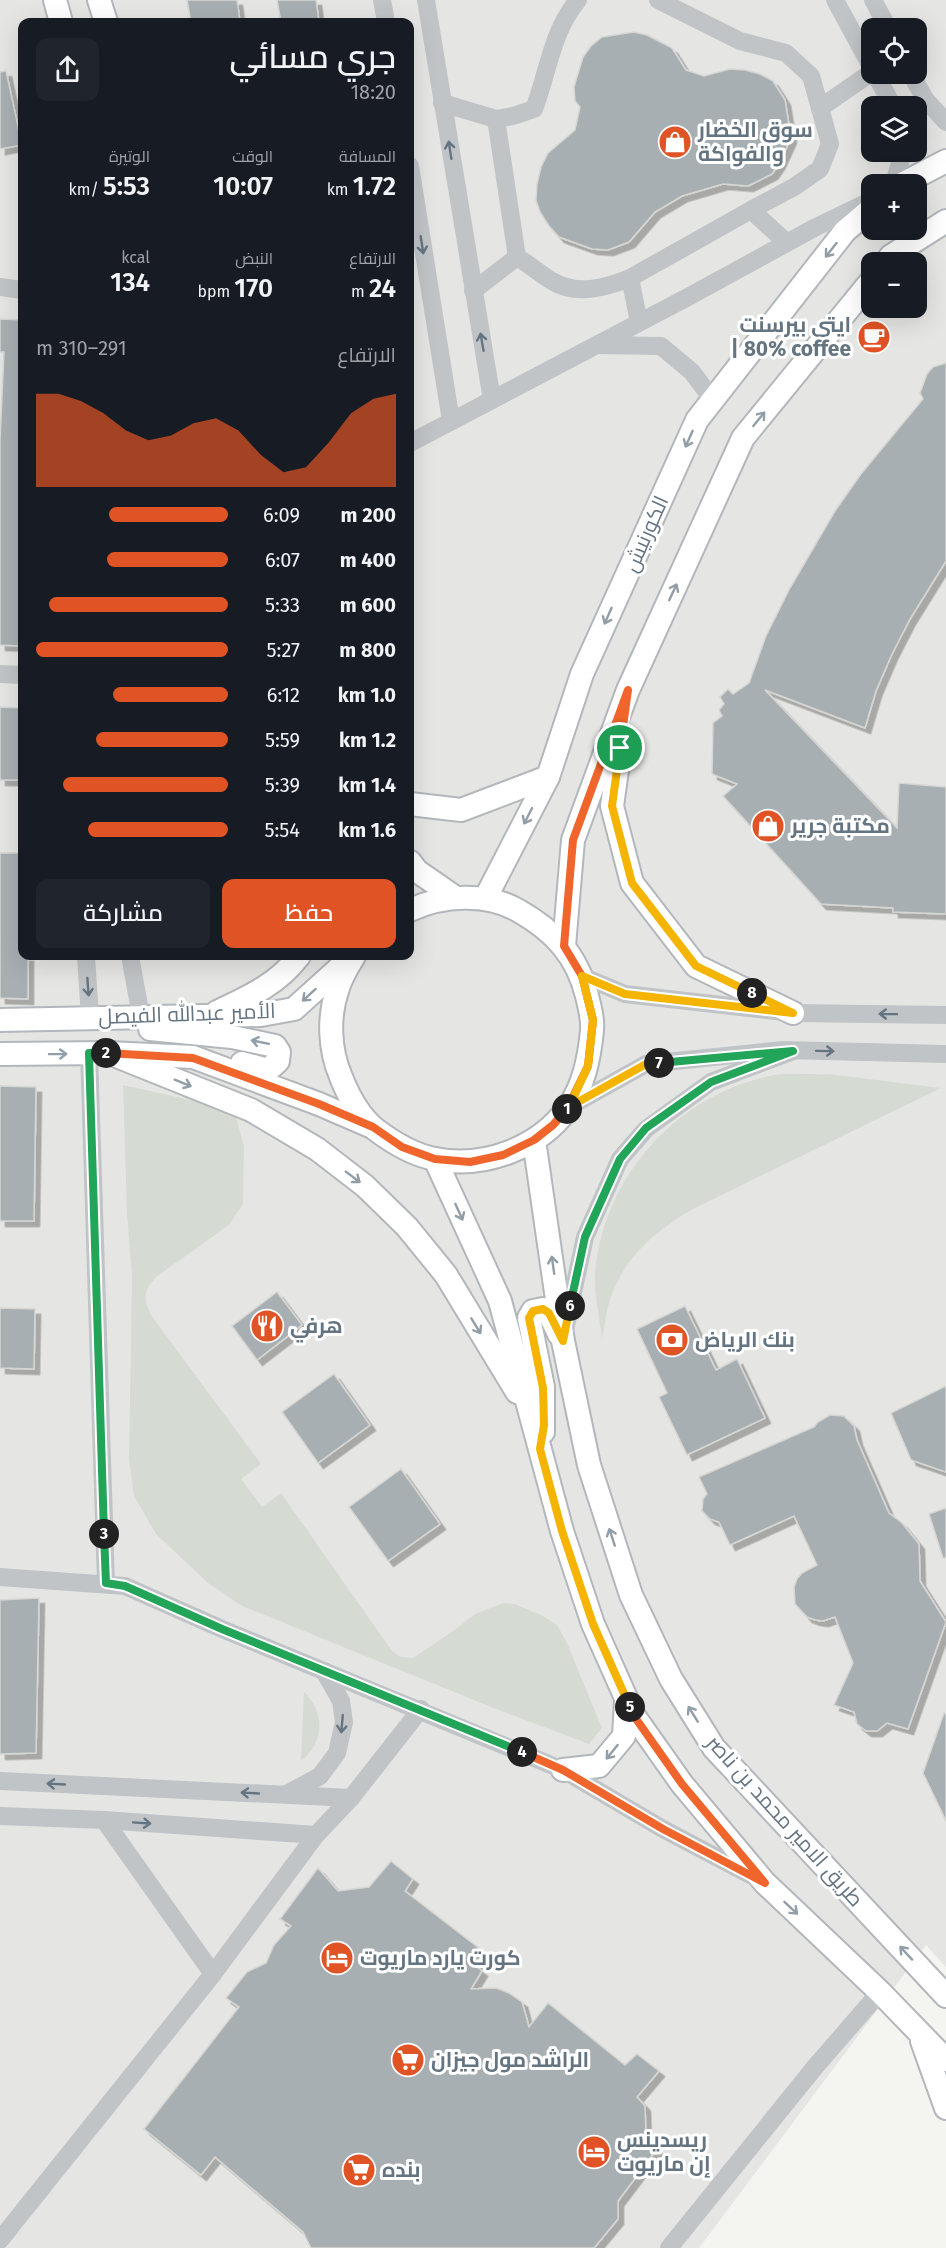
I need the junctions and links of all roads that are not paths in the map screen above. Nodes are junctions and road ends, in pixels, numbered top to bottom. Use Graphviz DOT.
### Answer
graph roads {
  1 [pos="55,0"];
  2 [pos="99,0"];
  3 [pos="382,0"];
  4 [pos="426,0"];
  5 [pos="578,0"];
  6 [pos="658,0"];
  7 [pos="835,0"];
  8 [pos="873,0"];
  9 [pos="60,18"];
  10 [pos="105,18"];
  11 [pos="385,18"];
  12 [pos="883,18"];
  13 [pos="861,49"];
  14 [pos="861,79"];
  15 [pos="917,84"];
  16 [pos="442,103"];
  17 [pos="820,108"];
  18 [pos="496,119"];
  19 [pos="946,122"];
  20 [pos="946,161"];
  21 [pos="921,174"];
  22 [pos="414,190"];
  23 [pos="861,206"];
  24 [pos="751,210"];
  25 [pos="861,217"];
  26 [pos="946,221"];
  27 [pos="787,243"];
  28 [pos="897,252"];
  29 [pos="517,257"];
  30 [pos="630,278"];
  31 [pos="0,287"];
  32 [pos="18,289"];
  33 [pos="473,291"];
  34 [pos="861,293"];
  35 [pos="639,322"];
  36 [pos="596,345"];
  37 [pos="492,400"];
  38 [pos="713,400"];
  39 [pos="452,421"];
  40 [pos="414,441"];
  41 [pos="0,674"];
  42 [pos="18,675"];
  43 [pos="628,690"];
  44 [pos="548,777"];
  45 [pos="414,804"];
  46 [pos="414,867"];
  47 [pos="456,898"];
  48 [pos="486,899"];
  49 [pos="414,908"];
  50 [pos="564,946"];
  51 [pos="86,960"];
  52 [pos="131,960"];
  53 [pos="296,960"];
  54 [pos="348,960"];
  55 [pos="351,960"];
  56 [pos="582,976"];
  57 [pos="793,1013"];
  58 [pos="946,1015"];
  59 [pos="208,1016"];
  60 [pos="118,1017"];
  61 [pos="141,1017"];
  62 [pos="90,1018"];
  63 [pos="0,1020"];
  64 [pos="793,1051"];
  65 [pos="99,1053"];
  66 [pos="0,1054"];
  67 [pos="946,1054"];
  68 [pos="193,1058"];
  69 [pos="569,1107"];
  70 [pos="373,1127"];
  71 [pos="534,1140"];
  72 [pos="435,1159"];
  73 [pos="563,1341"];
  74 [pos="531,1416"];
  75 [pos="540,1449"];
  76 [pos="0,1577"];
  77 [pos="106,1583"];
  78 [pos="324,1671"];
  79 [pos="627,1700"];
  80 [pos="421,1709"];
  81 [pos="563,1770"];
  82 [pos="0,1781"];
  83 [pos="286,1795"];
  84 [pos="351,1798"];
  85 [pos="0,1816"];
  86 [pos="104,1820"];
  87 [pos="316,1835"];
  88 [pos="765,1883"];
  89 [pos="213,1974"];
  90 [pos="880,1992"];
  91 [pos="946,1996"];
  92 [pos="919,2034"];
  93 [pos="946,2060"];
  94 [pos="946,2108"];
  95 [pos="0,2240"];
  96 [pos="669,2248"];
  1 -- 9 [label="main road"];
  2 -- 10 [label="main road"];
  3 -- 11 [label="street"];
  4 -- 16 [label="street"];
  5 -- 18 [label="street"];
  6 -- 17 [label="street"];
  7 -- 13 [label="street"];
  8 -- 12 [label="street"];
  14 -- 17 [label="street"];
  15 -- 19 [label="street"];
  16 -- 18 [label="street"];
  33 -- 16 [label="street, one-way"];
  17 -- 24 [label="street"];
  18 -- 29 [label="street"];
  20 -- 21 [label="main road"];
  22 -- 39 [label="street, one-way"];
  23 -- 27 [label="street"];
  24 -- 27 [label="street"];
  24 -- 30 [label="street"];
  25 -- 38 [label="main road, الكورنيش, one-way"];
  26 -- 28 [label="main road"];
  27 -- 35 [label="street"];
  29 -- 30 [label="street"];
  29 -- 33 [label="street"];
  30 -- 35 [label="street"];
  31 -- 32 [label="street"];
  37 -- 33 [label="street, one-way"];
  43 -- 34 [label="main road, one-way"];
  35 -- 36 [label="street"];
  36 -- 37 [label="street"];
  36 -- 38 [label="street"];
  37 -- 39 [label="street"];
  38 -- 44 [label="main road, الكورنيش, one-way"];
  39 -- 40 [label="street"];
  41 -- 42 [label="street"];
  43 -- 50 [label="main road"];
  43 -- 57 [label="main road"];
  44 -- 45 [label="main road"];
  44 -- 48 [label="main road, الكورنيش, one-way"];
  46 -- 47 [label="main road"];
  47 -- 48 [label="main road"];
  47 -- 49 [label="main road"];
  48 -- 50 [label="main road"];
  50 -- 56 [label="main road"];
  51 -- 62 [label="street, one-way"];
  52 -- 61 [label="street"];
  53 -- 59 [label="main road"];
  54 -- 59 [label="main road, الأمير عبدالله الفيصل, one-way"];
  55 -- 70 [label="main road"];
  56 -- 57 [label="street"];
  56 -- 69 [label="main road"];
  58 -- 57 [label="street, one-way"];
  59 -- 61 [label="main road, الأمير عبدالله الفيصل"];
  60 -- 61 [label="main road, الأمير عبدالله الفيصل"];
  60 -- 62 [label="main road, الأمير عبدالله الفيصل"];
  68 -- 60 [label="main road, one-way"];
  62 -- 63 [label="main road, الأمير عبدالله الفيصل"];
  64 -- 67 [label="street, one-way"];
  64 -- 69 [label="street"];
  64 -- 73 [label="street"];
  66 -- 65 [label="main road, الأمير عبدالله الفيصل, one-way"];
  65 -- 68 [label="main road, الأمير عبدالله الفيصل"];
  65 -- 74 [label="main road, one-way"];
  65 -- 77 [label="street"];
  68 -- 70 [label="main road, الأمير عبدالله الفيصل"];
  69 -- 71 [label="main road"];
  70 -- 72 [label="main road"];
  71 -- 72 [label="main road"];
  73 -- 71 [label="main road, طريق الامير محمد بن ناصر, one-way"];
  72 -- 74 [label="main road, one-way"];
  73 -- 75 [label="main road"];
  91 -- 73 [label="main road, طريق الامير محمد بن ناصر, one-way"];
  74 -- 75 [label="main road"];
  75 -- 79 [label="main road"];
  76 -- 77 [label="street"];
  77 -- 78 [label="street"];
  78 -- 80 [label="street"];
  78 -- 83 [label="street, one-way"];
  79 -- 81 [label="main road, one-way"];
  79 -- 88 [label="main road"];
  80 -- 81 [label="street"];
  80 -- 84 [label="street"];
  81 -- 88 [label="street"];
  83 -- 82 [label="street, one-way"];
  83 -- 84 [label="street"];
  84 -- 87 [label="street"];
  85 -- 86 [label="street"];
  86 -- 87 [label="street, one-way"];
  86 -- 89 [label="street"];
  87 -- 89 [label="street"];
  88 -- 90 [label="main road, one-way"];
  89 -- 95 [label="street"];
  90 -- 92 [label="main road"];
  90 -- 96 [label="street"];
  92 -- 93 [label="main road"];
  92 -- 94 [label="main road"];
}
